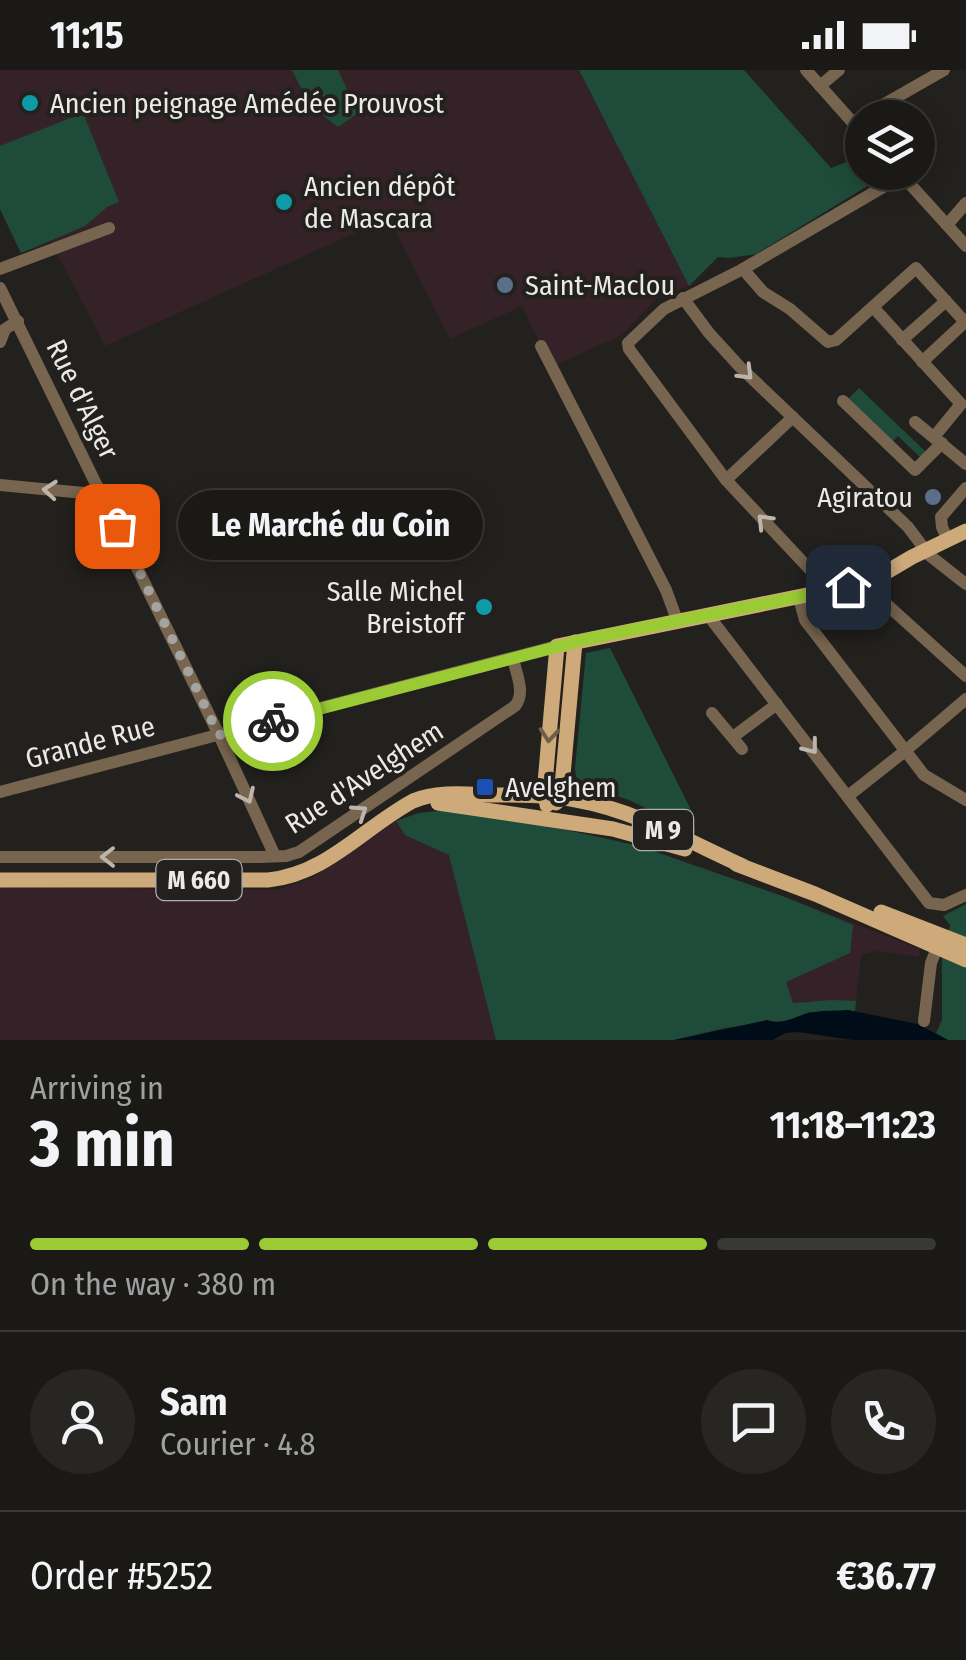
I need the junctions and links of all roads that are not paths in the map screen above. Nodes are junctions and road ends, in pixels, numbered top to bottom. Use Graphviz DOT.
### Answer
graph roads {
  1 [pos="806,70"];
  2 [pos="839,70"];
  3 [pos="944,70"];
  4 [pos="820,86"];
  5 [pos="900,100"];
  6 [pos="845,114"];
  7 [pos="874,190"];
  8 [pos="915,190"];
  9 [pos="966,203"];
  10 [pos="947,225"];
  11 [pos="109,228"];
  12 [pos="966,246"];
  13 [pos="744,269"];
  14 [pos="0,270"];
  15 [pos="0,288"];
  16 [pos="683,298"];
  17 [pos="946,300"];
  18 [pos="873,307"];
  19 [pos="18,320"];
  20 [pos="965,321"];
  21 [pos="902,340"];
  22 [pos="0,342"];
  23 [pos="541,346"];
  24 [pos="922,362"];
  25 [pos="842,401"];
  26 [pos="792,418"];
  27 [pos="915,422"];
  28 [pos="938,440"];
  29 [pos="966,464"];
  30 [pos="726,480"];
  31 [pos="0,485"];
  32 [pos="966,488"];
  33 [pos="100,491"];
  34 [pos="966,531"];
  35 [pos="948,540"];
  36 [pos="924,551"];
  37 [pos="862,583"];
  38 [pos="966,584"];
  39 [pos="830,592"];
  40 [pos="799,598"];
  41 [pos="708,614"];
  42 [pos="676,620"];
  43 [pos="575,642"];
  44 [pos="551,648"];
  45 [pos="513,658"];
  46 [pos="966,676"];
  47 [pos="966,698"];
  48 [pos="777,704"];
  49 [pos="712,713"];
  50 [pos="219,735"];
  51 [pos="905,752"];
  52 [pos="0,792"];
  53 [pos="848,796"];
  54 [pos="551,800"];
  55 [pos="966,800"];
  56 [pos="409,808"];
  57 [pos="560,820"];
  58 [pos="383,822"];
  59 [pos="275,856"];
  60 [pos="0,857"];
  61 [pos="743,866"];
  62 [pos="0,880"];
  63 [pos="966,895"];
  64 [pos="940,940"];
  65 [pos="966,945"];
  66 [pos="966,960"];
  67 [pos="924,1021"];
  1 -- 4 [label="street"];
  2 -- 4 [label="street"];
  3 -- 5 [label="street"];
  4 -- 6 [label="street"];
  7 -- 13 [label="street"];
  8 -- 10 [label="street"];
  9 -- 10 [label="street"];
  10 -- 12 [label="street"];
  11 -- 14 [label="street"];
  13 -- 16 [label="street"];
  13 -- 18 [label="street"];
  15 -- 19 [label="street, Rue d'Alger"];
  16 -- 26 [label="street, one-way"];
  16 -- 30 [label="street"];
  17 -- 18 [label="street"];
  17 -- 20 [label="street"];
  17 -- 21 [label="street"];
  18 -- 21 [label="street"];
  19 -- 22 [label="street"];
  19 -- 33 [label="street, Rue d'Alger"];
  20 -- 24 [label="street"];
  21 -- 24 [label="street"];
  23 -- 42 [label="street"];
  24 -- 28 [label="street"];
  25 -- 28 [label="street"];
  26 -- 30 [label="street"];
  26 -- 36 [label="street"];
  27 -- 28 [label="street"];
  28 -- 29 [label="street"];
  39 -- 30 [label="street, one-way"];
  33 -- 31 [label="street, one-way"];
  32 -- 35 [label="street"];
  33 -- 50 [label="street, Rue d'Alger"];
  34 -- 35 [label="main road, Grande Rue"];
  35 -- 36 [label="main road, Grande Rue"];
  36 -- 37 [label="main road, Grande Rue"];
  36 -- 38 [label="street"];
  37 -- 39 [label="main road, Grande Rue"];
  37 -- 46 [label="street"];
  39 -- 40 [label="main road, Grande Rue"];
  40 -- 41 [label="main road, Grande Rue"];
  40 -- 51 [label="street"];
  41 -- 42 [label="main road, Grande Rue"];
  41 -- 48 [label="street"];
  42 -- 43 [label="main road, Grande Rue"];
  43 -- 44 [label="main road, Grande Rue"];
  43 -- 54 [label="main road"];
  44 -- 45 [label="street, Grande Rue"];
  44 -- 54 [label="main road, one-way"];
  45 -- 50 [label="street, Grande Rue"];
  59 -- 45 [label="street, Rue d'Avelghem, one-way"];
  47 -- 51 [label="street"];
  48 -- 49 [label="street"];
  48 -- 53 [label="street, one-way"];
  50 -- 52 [label="street, Grande Rue"];
  50 -- 59 [label="street, Rue d'Alger, one-way"];
  51 -- 53 [label="street"];
  51 -- 55 [label="street"];
  53 -- 63 [label="street"];
  54 -- 56 [label="main road, M 9"];
  54 -- 57 [label="main road"];
  54 -- 58 [label="main road, M 660"];
  54 -- 61 [label="main road, M 9"];
  56 -- 57 [label="main road, M 660"];
  56 -- 58 [label="main road, M 660"];
  57 -- 61 [label="main road, M 9"];
  58 -- 62 [label="main road, M 660"];
  59 -- 60 [label="street, Rue d'Avelghem, one-way"];
  61 -- 64 [label="main road, M 9"];
  64 -- 65 [label="main road, M 9"];
  64 -- 66 [label="main road, M 9"];
  64 -- 67 [label="street"];
}
